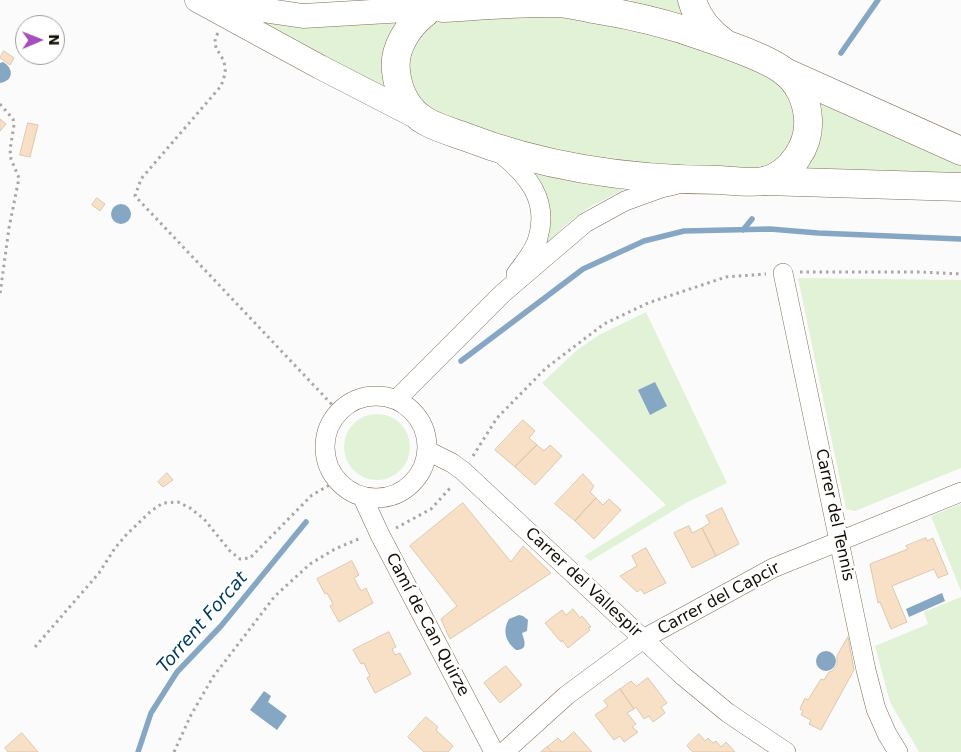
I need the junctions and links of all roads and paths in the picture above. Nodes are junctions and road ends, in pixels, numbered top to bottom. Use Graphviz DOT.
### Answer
graph roads {
  1 [pos="197,0"];
  2 [pos="692,0"];
  3 [pos="567,1"];
  4 [pos="225,9"];
  5 [pos="434,10"];
  6 [pos="728,46"];
  7 [pos="785,72"];
  8 [pos="0,104"];
  9 [pos="426,122"];
  10 [pos="494,148"];
  11 [pos="961,151"];
  12 [pos="694,181"];
  13 [pos="764,181"];
  14 [pos="961,187"];
  15 [pos="783,272"];
  16 [pos="961,274"];
  17 [pos="503,293"];
  18 [pos="0,294"];
  19 [pos="397,399"];
  20 [pos="339,412"];
  21 [pos="428,451"];
  22 [pos="463,471"];
  23 [pos="338,480"];
  24 [pos="961,492"];
  25 [pos="362,496"];
  26 [pos="380,535"];
  27 [pos="839,541"];
  28 [pos="643,640"];
  29 [pos="35,647"];
  30 [pos="174,752"];
  31 [pos="494,752"];
  32 [pos="504,752"];
  33 [pos="786,752"];
  34 [pos="898,752"];
  1 -- 4 [label="street"];
  2 -- 6 [label="main road"];
  3 -- 5 [label="main road"];
  3 -- 6 [label="main road"];
  4 -- 5 [label="street"];
  4 -- 9 [label="street"];
  4 -- 20 [label="path"];
  5 -- 9 [label="main road"];
  6 -- 7 [label="main road"];
  7 -- 11 [label="main road"];
  7 -- 13 [label="main road"];
  8 -- 18 [label="path"];
  9 -- 10 [label="main road"];
  10 -- 12 [label="main road"];
  10 -- 17 [label="street"];
  12 -- 13 [label="main road"];
  12 -- 17 [label="street"];
  13 -- 14 [label="main road"];
  15 -- 16 [label="path"];
  15 -- 22 [label="path"];
  15 -- 27 [label="street, Carrer del Tennis"];
  17 -- 19 [label="street"];
  19 -- 20 [label="street"];
  19 -- 21 [label="street"];
  20 -- 23 [label="street"];
  21 -- 22 [label="street, Carrer del Vallespir"];
  21 -- 25 [label="street"];
  22 -- 26 [label="path"];
  22 -- 28 [label="street, Carrer del Vallespir"];
  23 -- 25 [label="street"];
  23 -- 29 [label="path"];
  24 -- 27 [label="street, Carrer del Capcir"];
  25 -- 26 [label="street, Camí de Can Quirze"];
  26 -- 30 [label="path"];
  26 -- 31 [label="street, Camí de Can Quirze"];
  27 -- 28 [label="street, Carrer del Capcir"];
  27 -- 34 [label="street, Carrer del Tennis"];
  28 -- 32 [label="street, Carrer del Capcir"];
  28 -- 33 [label="street, Carrer del Vallespir"];
}
